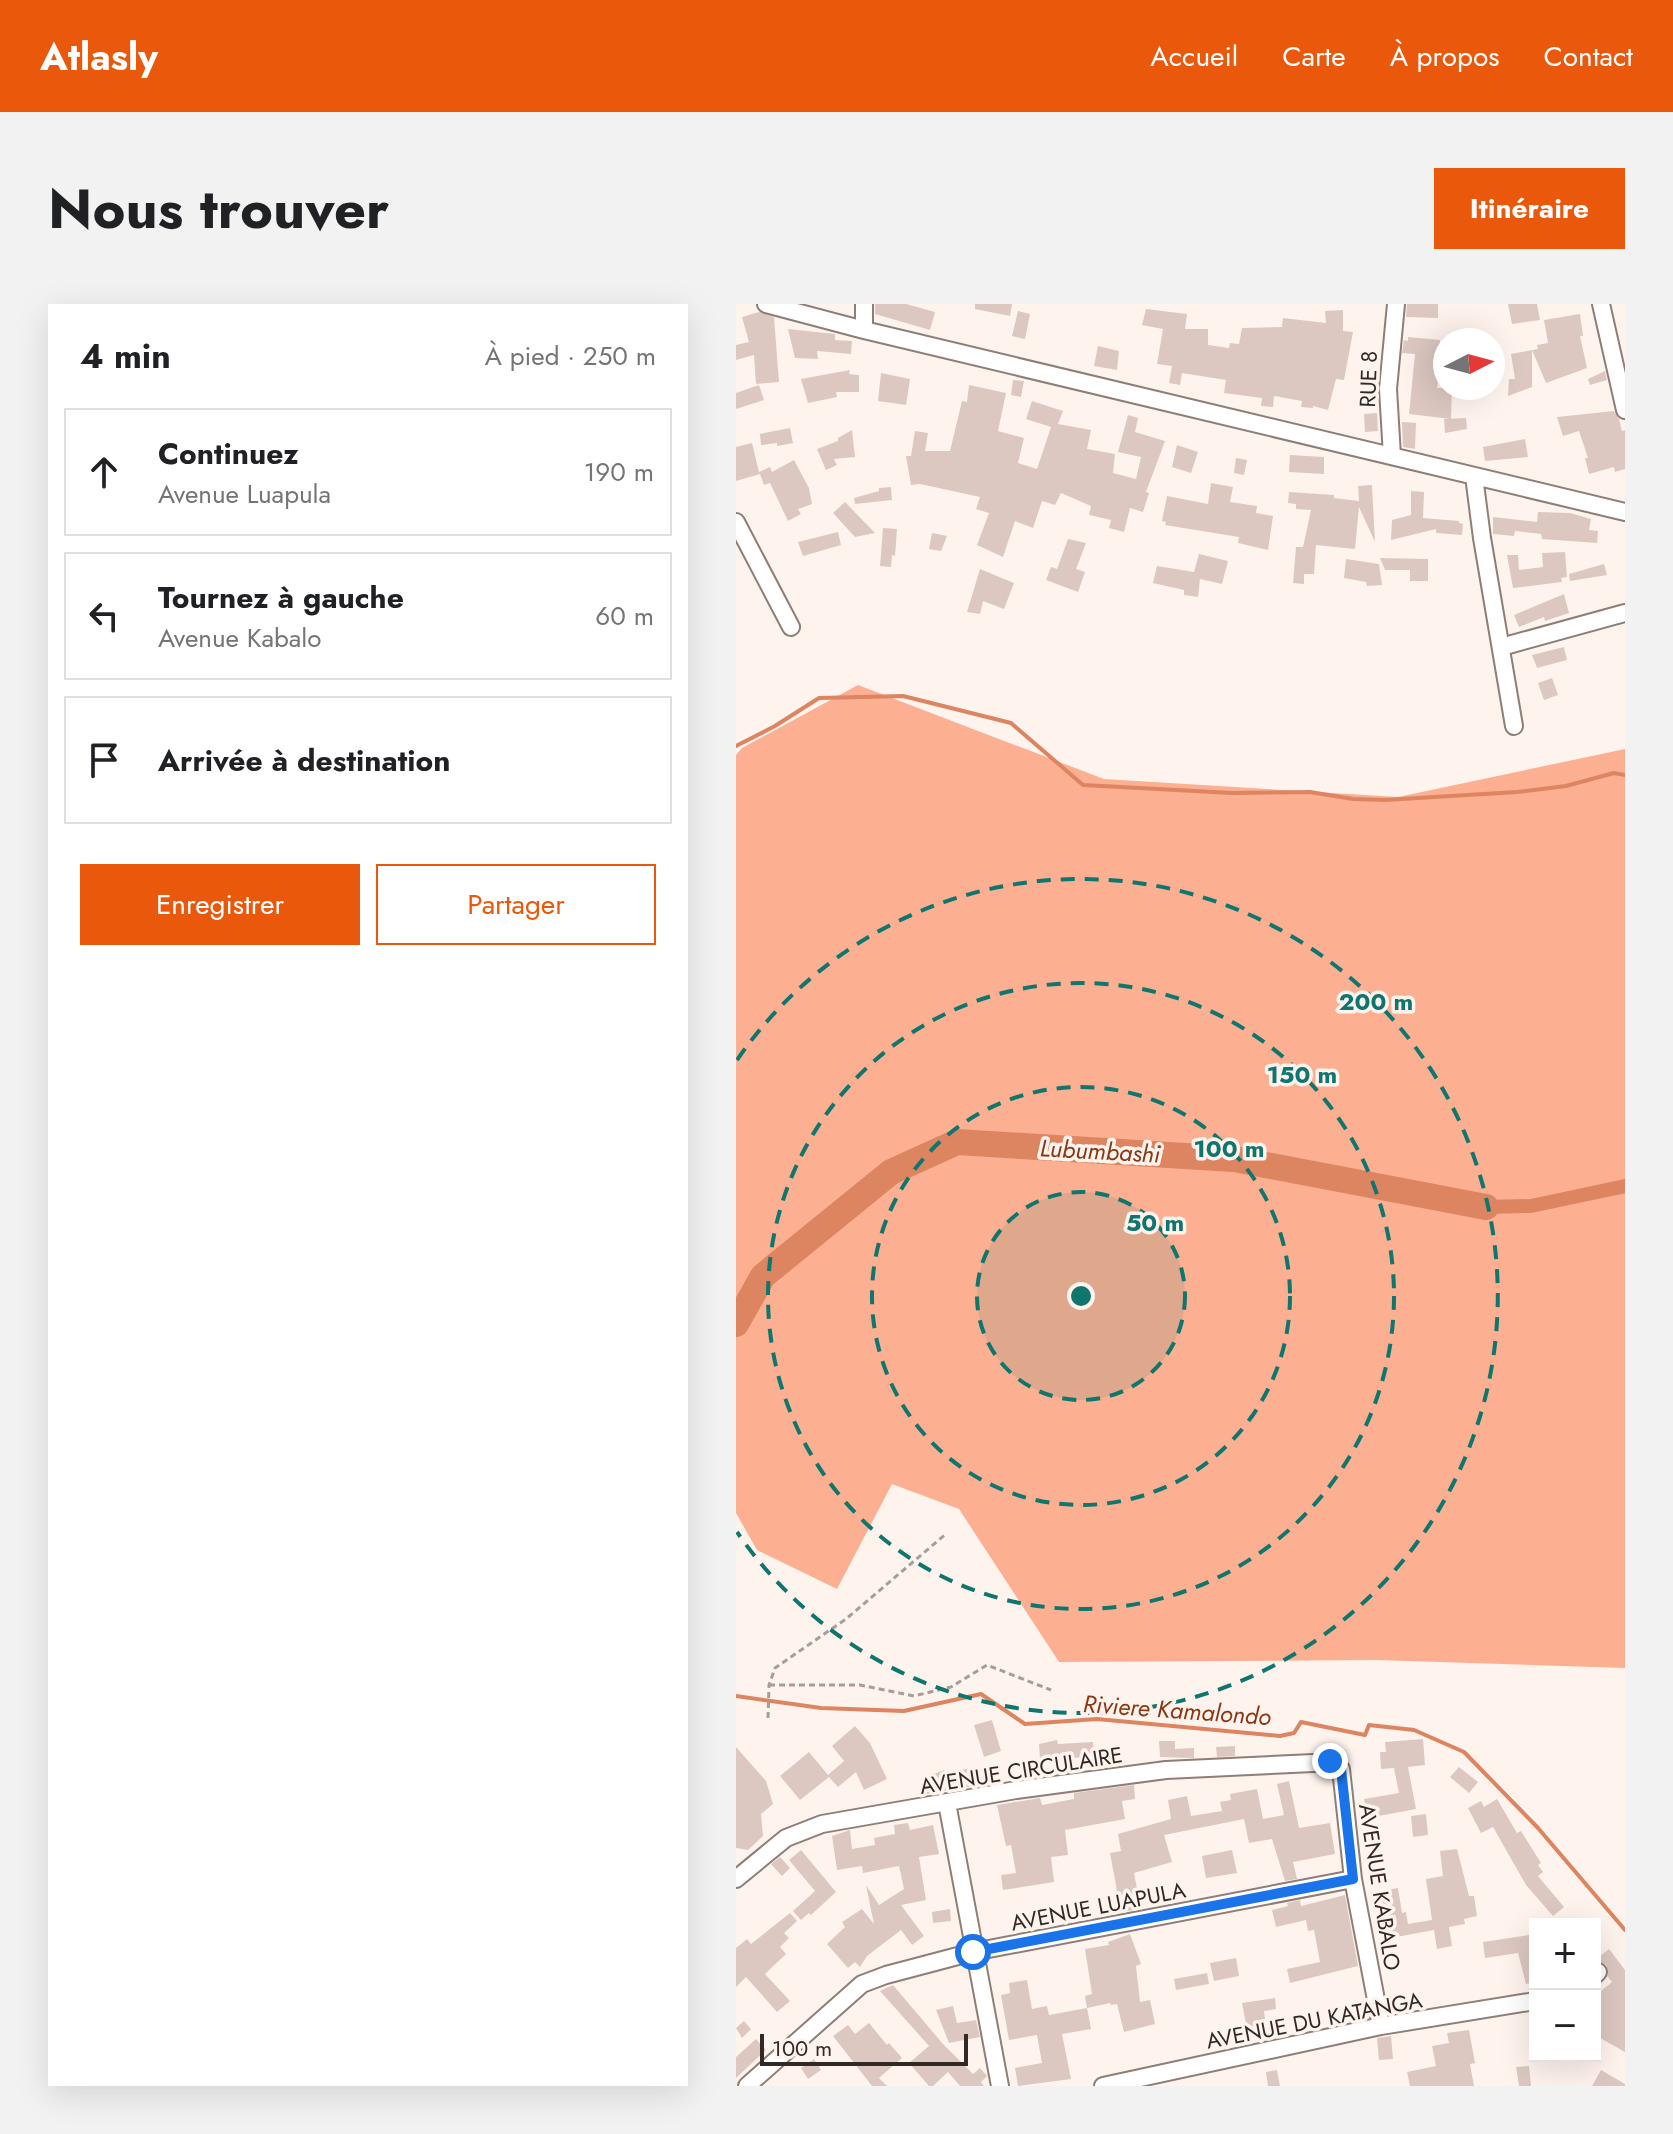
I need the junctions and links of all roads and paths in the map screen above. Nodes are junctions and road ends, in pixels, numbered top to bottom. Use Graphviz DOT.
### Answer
graph roads {
  1 [pos="766,304"];
  2 [pos="864,304"];
  3 [pos="1396,304"];
  4 [pos="1601,304"];
  5 [pos="864,330"];
  6 [pos="1625,410"];
  7 [pos="1392,456"];
  8 [pos="1474,476"];
  9 [pos="1625,512"];
  10 [pos="736,522"];
  11 [pos="1625,613"];
  12 [pos="791,627"];
  13 [pos="1501,647"];
  14 [pos="1514,726"];
  15 [pos="947,1533"];
  16 [pos="769,1685"];
  17 [pos="1051,1690"];
  18 [pos="768,1718"];
  19 [pos="1330,1761"];
  20 [pos="947,1803"];
  21 [pos="736,1879"];
  22 [pos="1353,1879"];
  23 [pos="973,1952"];
  24 [pos="1529,2002"];
  25 [pos="1381,2026"];
  26 [pos="994,2082"];
  27 [pos="747,2086"];
  28 [pos="1103,2086"];
  1 -- 5 [label="street"];
  2 -- 5 [label="street"];
  3 -- 7 [label="street, RUE 8"];
  4 -- 6 [label="street"];
  5 -- 7 [label="street"];
  7 -- 8 [label="street"];
  8 -- 9 [label="street"];
  8 -- 13 [label="street"];
  10 -- 12 [label="street"];
  11 -- 13 [label="street"];
  13 -- 14 [label="street"];
  15 -- 16 [label="path"];
  16 -- 17 [label="path"];
  16 -- 18 [label="path"];
  19 -- 20 [label="street, AVENUE CIRCULAIRE"];
  19 -- 22 [label="street, AVENUE KABALO"];
  20 -- 21 [label="street, AVENUE CIRCULAIRE"];
  20 -- 23 [label="street"];
  22 -- 23 [label="street, AVENUE LUAPULA"];
  22 -- 25 [label="street, AVENUE KABALO"];
  23 -- 26 [label="street"];
  23 -- 27 [label="street, AVENUE LUAPULA"];
  24 -- 25 [label="street, AVENUE DU KATANGA"];
  25 -- 28 [label="street, AVENUE DU KATANGA"];
}
